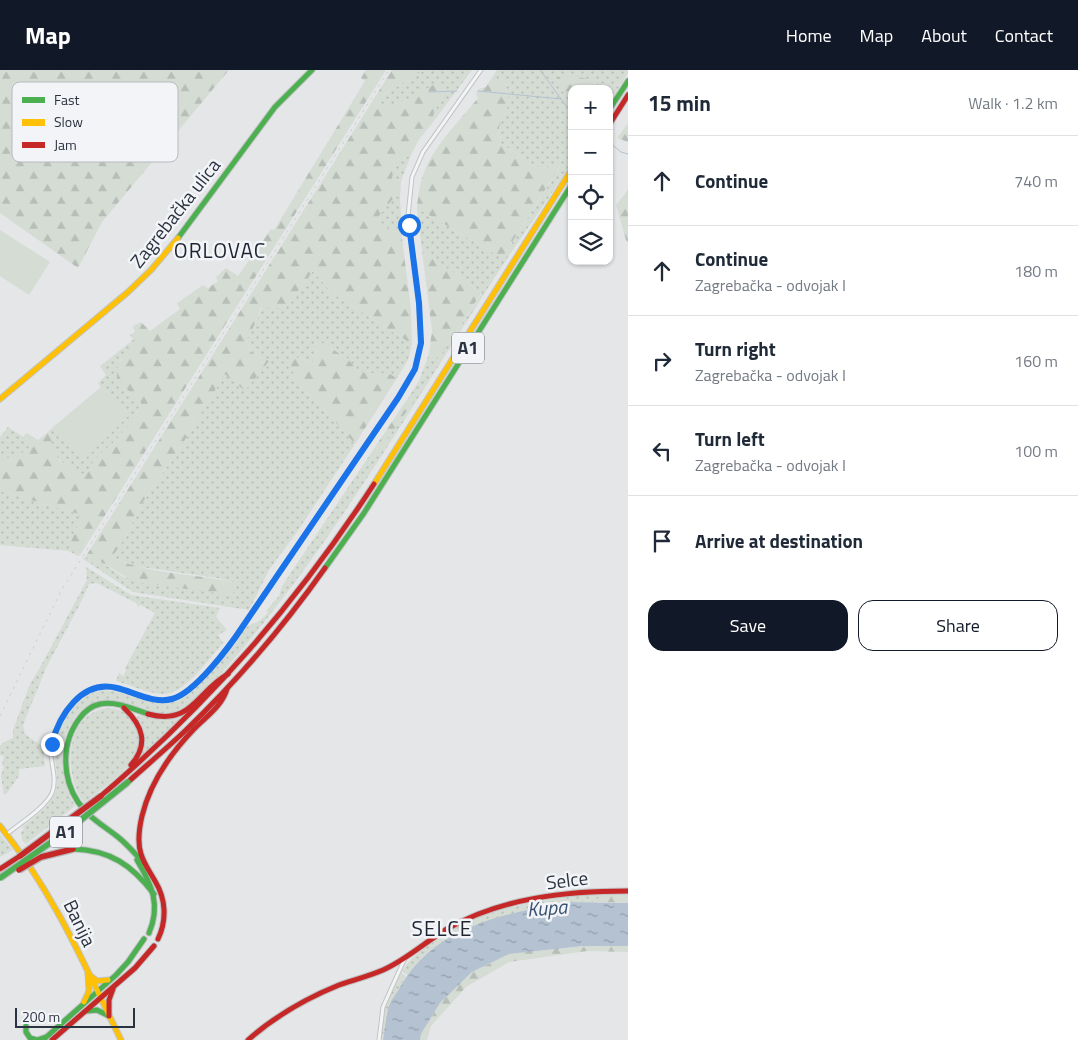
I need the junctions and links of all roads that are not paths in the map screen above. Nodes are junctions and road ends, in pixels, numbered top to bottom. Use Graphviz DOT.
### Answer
graph roads {
  1 [pos="312,70"];
  2 [pos="481,70"];
  3 [pos="628,81"];
  4 [pos="628,95"];
  5 [pos="613,104"];
  6 [pos="613,119"];
  7 [pos="568,175"];
  8 [pos="568,190"];
  9 [pos="0,399"];
  10 [pos="232,672"];
  11 [pos="228,687"];
  12 [pos="120,705"];
  13 [pos="124,777"];
  14 [pos="0,826"];
  15 [pos="7,834"];
  16 [pos="132,852"];
  17 [pos="145,864"];
  18 [pos="0,869"];
  19 [pos="0,880"];
  20 [pos="628,891"];
  21 [pos="154,894"];
  22 [pos="149,932"];
  23 [pos="144,939"];
  24 [pos="158,939"];
  25 [pos="154,946"];
  26 [pos="405,958"];
  27 [pos="88,973"];
  28 [pos="116,975"];
  29 [pos="114,986"];
  30 [pos="97,992"];
  31 [pos="100,999"];
  32 [pos="83,1009"];
  33 [pos="109,1016"];
  34 [pos="26,1026"];
  35 [pos="47,1039"];
  36 [pos="120,1040"];
  37 [pos="248,1040"];
  38 [pos="379,1040"];
  1 -- 9 [label="main road, Zagrebačka ulica"];
  2 -- 15 [label="street"];
  3 -- 5 [label="main road"];
  4 -- 6 [label="main road"];
  7 -- 10 [label="main road, A1"];
  8 -- 11 [label="main road, A1"];
  10 -- 12 [label="main road"];
  10 -- 13 [label="main road, A1"];
  11 -- 17 [label="main road"];
  11 -- 19 [label="main road, A1, bridge"];
  12 -- 13 [label="main road"];
  12 -- 16 [label="main road"];
  13 -- 18 [label="main road, A1, bridge"];
  14 -- 15 [label="main road, Banija"];
  15 -- 27 [label="main road, Banija"];
  16 -- 17 [label="main road"];
  16 -- 21 [label="main road"];
  17 -- 24 [label="main road"];
  19 -- 21 [label="main road, bridge"];
  20 -- 26 [label="main road, Selce"];
  21 -- 22 [label="main road"];
  23 -- 28 [label="main road"];
  25 -- 29 [label="main road"];
  26 -- 37 [label="main road, Selce"];
  26 -- 38 [label="street"];
  27 -- 28 [label="main road"];
  27 -- 30 [label="main road, Banija"];
  27 -- 32 [label="main road"];
  28 -- 30 [label="main road"];
  29 -- 31 [label="main road"];
  29 -- 33 [label="main road"];
  30 -- 31 [label="main road, Banija"];
  30 -- 32 [label="main road"];
  31 -- 32 [label="main road"];
  31 -- 33 [label="main road, Banija"];
  32 -- 33 [label="main road"];
  32 -- 35 [label="main road"];
  33 -- 36 [label="main road, Banija"];
  34 -- 35 [label="main road"];
}
